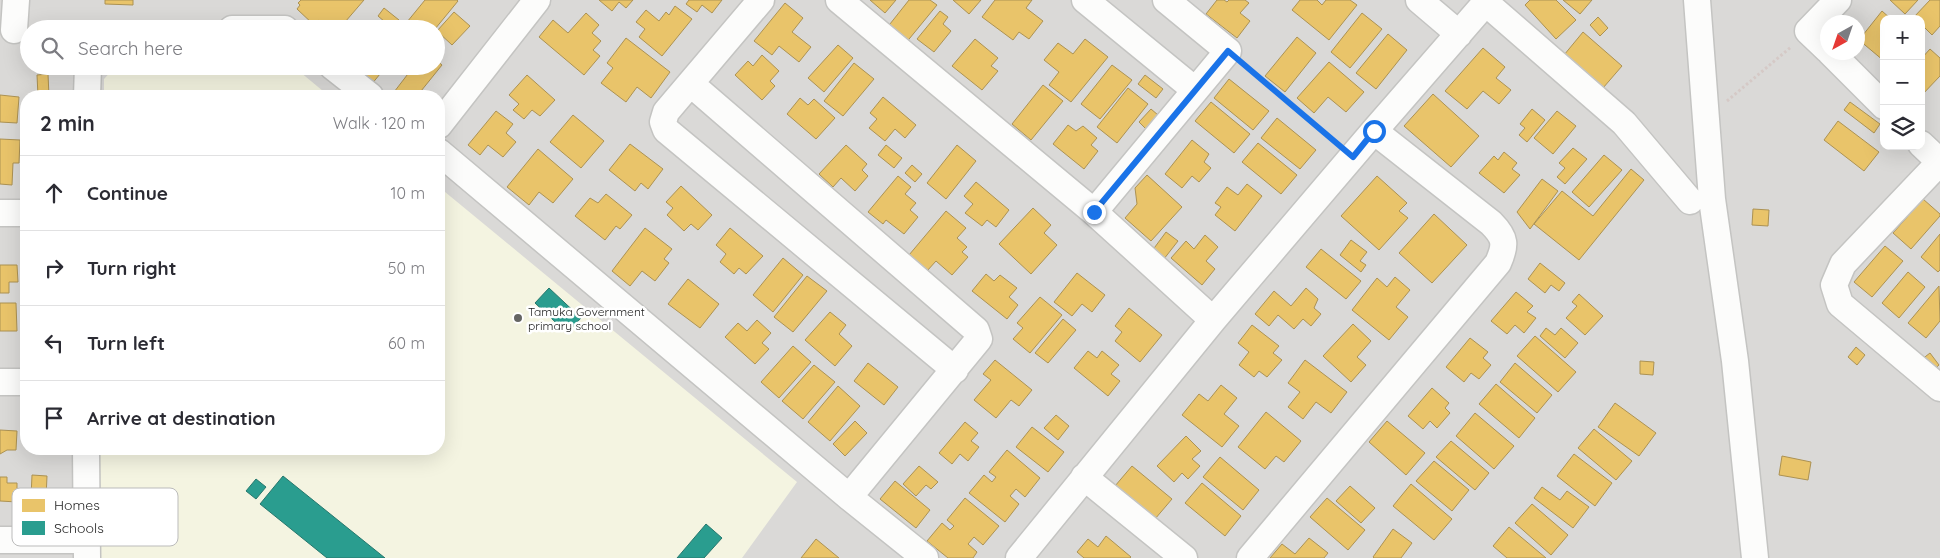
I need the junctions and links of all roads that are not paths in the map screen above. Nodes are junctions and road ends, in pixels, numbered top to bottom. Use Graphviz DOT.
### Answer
graph roads {
  1 [pos="16,0"];
  2 [pos="761,0"];
  3 [pos="839,0"];
  4 [pos="1085,0"];
  5 [pos="1166,0"];
  6 [pos="1419,0"];
  7 [pos="1697,0"];
  8 [pos="1838,0"];
  9 [pos="1487,1"];
  10 [pos="528,3"];
  11 [pos="1823,15"];
  12 [pos="1820,19"];
  13 [pos="14,30"];
  14 [pos="1459,34"];
  15 [pos="1820,44"];
  16 [pos="1836,60"];
  17 [pos="88,75"];
  18 [pos="343,75"];
  19 [pos="691,84"];
  20 [pos="87,90"];
  21 [pos="362,90"];
  22 [pos="1195,90"];
  23 [pos="1883,105"];
  24 [pos="445,117"];
  25 [pos="1374,131"];
  26 [pos="1925,148"];
  27 [pos="445,157"];
  28 [pos="1940,162"];
  29 [pos="1690,201"];
  30 [pos="1094,212"];
  31 [pos="0,213"];
  32 [pos="20,213"];
  33 [pos="1213,320"];
  34 [pos="955,370"];
  35 [pos="0,382"];
  36 [pos="20,382"];
  37 [pos="1940,388"];
  38 [pos="86,455"];
  39 [pos="1084,477"];
  40 [pos="86,488"];
  41 [pos="849,496"];
  42 [pos="58,546"];
  43 [pos="87,549"];
  44 [pos="925,558"];
  45 [pos="1019,558"];
  46 [pos="1184,558"];
  47 [pos="1250,558"];
  48 [pos="1755,558"];
  1 -- 13 [label="street"];
  2 -- 19 [label="street"];
  3 -- 30 [label="street"];
  4 -- 22 [label="street"];
  5 -- 22 [label="street"];
  6 -- 14 [label="street"];
  7 -- 48 [label="street"];
  8 -- 11 [label="street"];
  9 -- 14 [label="street"];
  9 -- 29 [label="street"];
  10 -- 24 [label="street"];
  12 -- 15 [label="street"];
  14 -- 25 [label="street"];
  16 -- 23 [label="street"];
  17 -- 20 [label="street"];
  18 -- 21 [label="street"];
  19 -- 34 [label="street"];
  19 -- 34 [label="street"];
  22 -- 30 [label="street"];
  25 -- 33 [label="street"];
  25 -- 47 [label="street"];
  26 -- 28 [label="street"];
  27 -- 41 [label="street"];
  28 -- 37 [label="street"];
  30 -- 33 [label="street"];
  31 -- 32 [label="street"];
  33 -- 39 [label="street"];
  34 -- 41 [label="street"];
  35 -- 36 [label="street"];
  38 -- 40 [label="street"];
  39 -- 45 [label="street"];
  39 -- 46 [label="street"];
  41 -- 44 [label="street"];
  42 -- 43 [label="street"];
}
